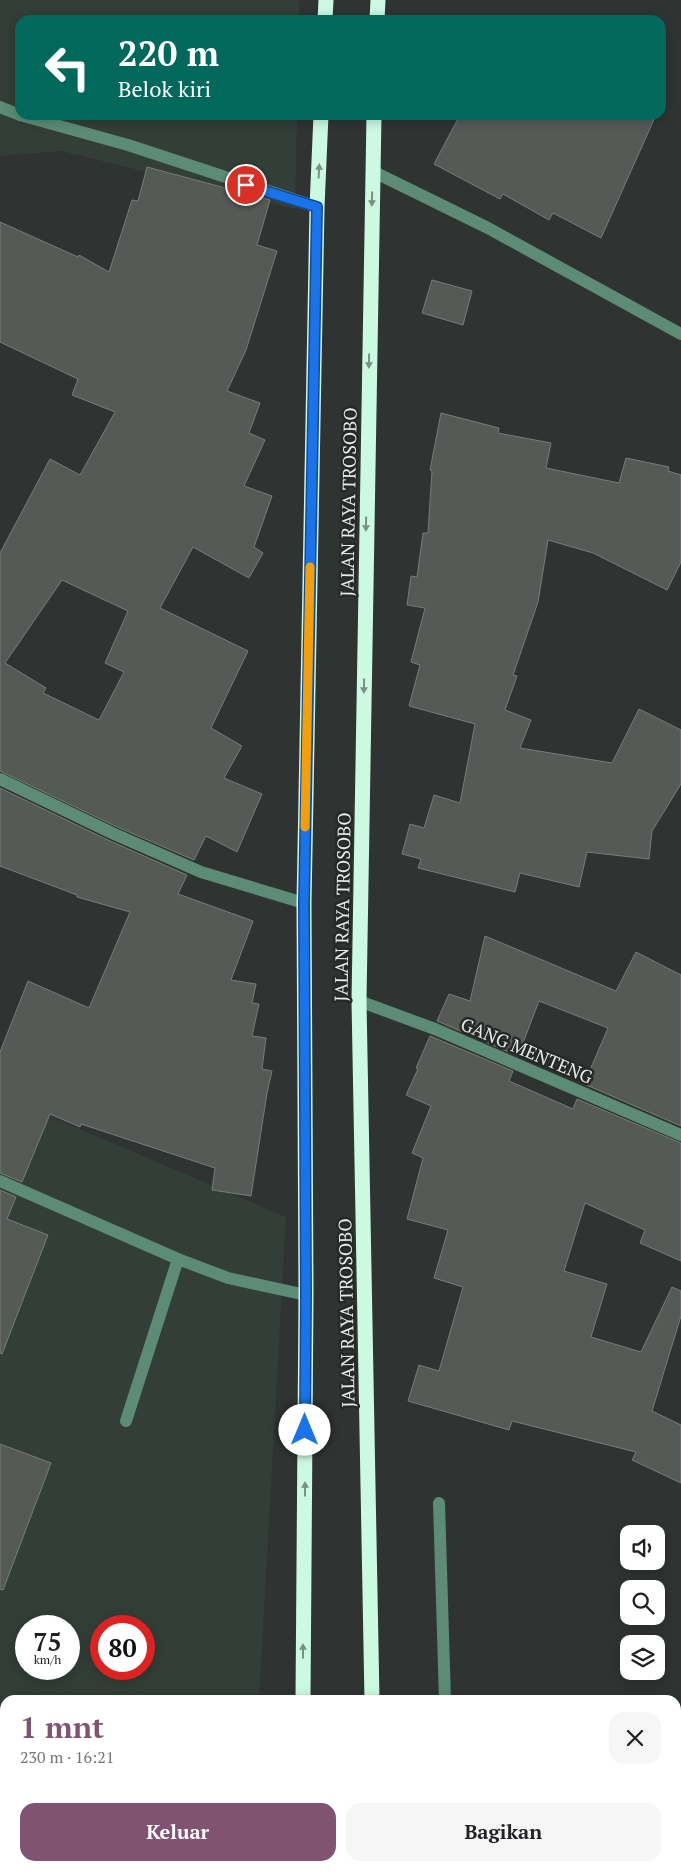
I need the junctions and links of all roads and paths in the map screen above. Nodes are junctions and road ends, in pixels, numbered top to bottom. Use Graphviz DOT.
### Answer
graph roads {
  1 [pos="326,0"];
  2 [pos="378,0"];
  3 [pos="325,15"];
  4 [pos="377,15"];
  5 [pos="0,107"];
  6 [pos="15,113"];
  7 [pos="38,120"];
  8 [pos="321,120"];
  9 [pos="374,120"];
  10 [pos="372,171"];
  11 [pos="317,207"];
  12 [pos="681,334"];
  13 [pos="0,779"];
  14 [pos="304,903"];
  15 [pos="359,1001"];
  16 [pos="681,1135"];
  17 [pos="0,1181"];
  18 [pos="178,1259"];
  19 [pos="306,1295"];
  20 [pos="126,1421"];
  21 [pos="439,1503"];
  22 [pos="303,1695"];
  23 [pos="372,1695"];
  24 [pos="445,1695"];
  1 -- 3 [label="highway"];
  2 -- 4 [label="highway"];
  5 -- 6 [label="street"];
  7 -- 11 [label="street"];
  11 -- 8 [label="highway, JALAN RAYA TROSOBO, one-way"];
  9 -- 10 [label="highway, JALAN RAYA TROSOBO"];
  10 -- 12 [label="street"];
  10 -- 15 [label="highway, JALAN RAYA TROSOBO, one-way"];
  11 -- 14 [label="highway, JALAN RAYA TROSOBO"];
  13 -- 14 [label="street"];
  14 -- 19 [label="highway, JALAN RAYA TROSOBO"];
  15 -- 16 [label="street, GANG MENTENG"];
  15 -- 23 [label="highway, JALAN RAYA TROSOBO"];
  17 -- 18 [label="street"];
  18 -- 19 [label="street"];
  18 -- 20 [label="street"];
  22 -- 19 [label="highway, JALAN RAYA TROSOBO, one-way"];
  21 -- 24 [label="street"];
}
